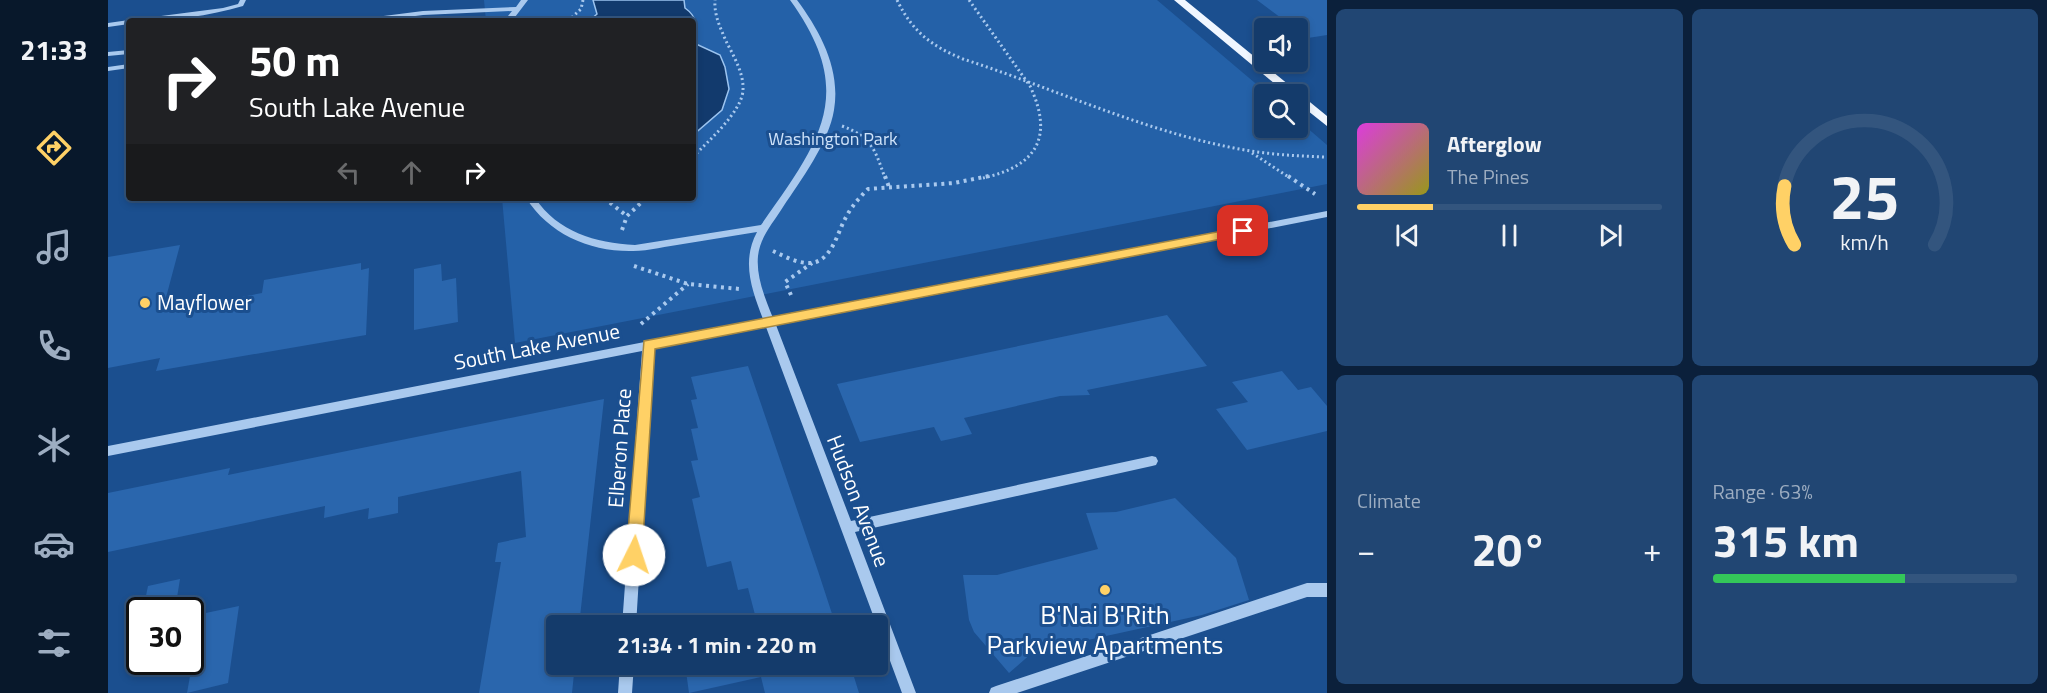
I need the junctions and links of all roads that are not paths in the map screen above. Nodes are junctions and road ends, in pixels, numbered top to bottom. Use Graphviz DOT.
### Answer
graph roads {
  1 [pos="243,0"];
  2 [pos="525,0"];
  3 [pos="793,0"];
  4 [pos="1179,0"];
  5 [pos="516,9"];
  6 [pos="423,17"];
  7 [pos="161,18"];
  8 [pos="407,18"];
  9 [pos="510,18"];
  10 [pos="126,22"];
  11 [pos="108,25"];
  12 [pos="126,52"];
  13 [pos="108,54"];
  14 [pos="126,66"];
  15 [pos="108,69"];
  16 [pos="1281,84"];
  17 [pos="1308,106"];
  18 [pos="1327,122"];
  19 [pos="532,201"];
  20 [pos="1327,214"];
  21 [pos="764,228"];
  22 [pos="770,322"];
  23 [pos="648,345"];
  24 [pos="108,451"];
  25 [pos="1152,461"];
  26 [pos="847,528"];
  27 [pos="1327,590"];
  28 [pos="631,615"];
  29 [pos="626,675"];
  30 [pos="625,693"];
  31 [pos="909,693"];
  32 [pos="996,693"];
  1 -- 7 [label="street"];
  2 -- 5 [label="street"];
  3 -- 21 [label="street, Hudson Avenue"];
  4 -- 16 [label="main road"];
  5 -- 6 [label="street"];
  5 -- 9 [label="street"];
  6 -- 8 [label="street"];
  10 -- 11 [label="street"];
  12 -- 13 [label="street"];
  14 -- 15 [label="street"];
  17 -- 18 [label="main road"];
  19 -- 21 [label="street"];
  20 -- 22 [label="street, South Lake Avenue"];
  21 -- 22 [label="street, Hudson Avenue"];
  22 -- 23 [label="street, South Lake Avenue"];
  22 -- 26 [label="street, Hudson Avenue"];
  23 -- 24 [label="street, South Lake Avenue"];
  23 -- 28 [label="street, Elberon Place"];
  25 -- 26 [label="street"];
  26 -- 31 [label="street, Hudson Avenue"];
  27 -- 32 [label="street"];
  29 -- 30 [label="street"];
}
